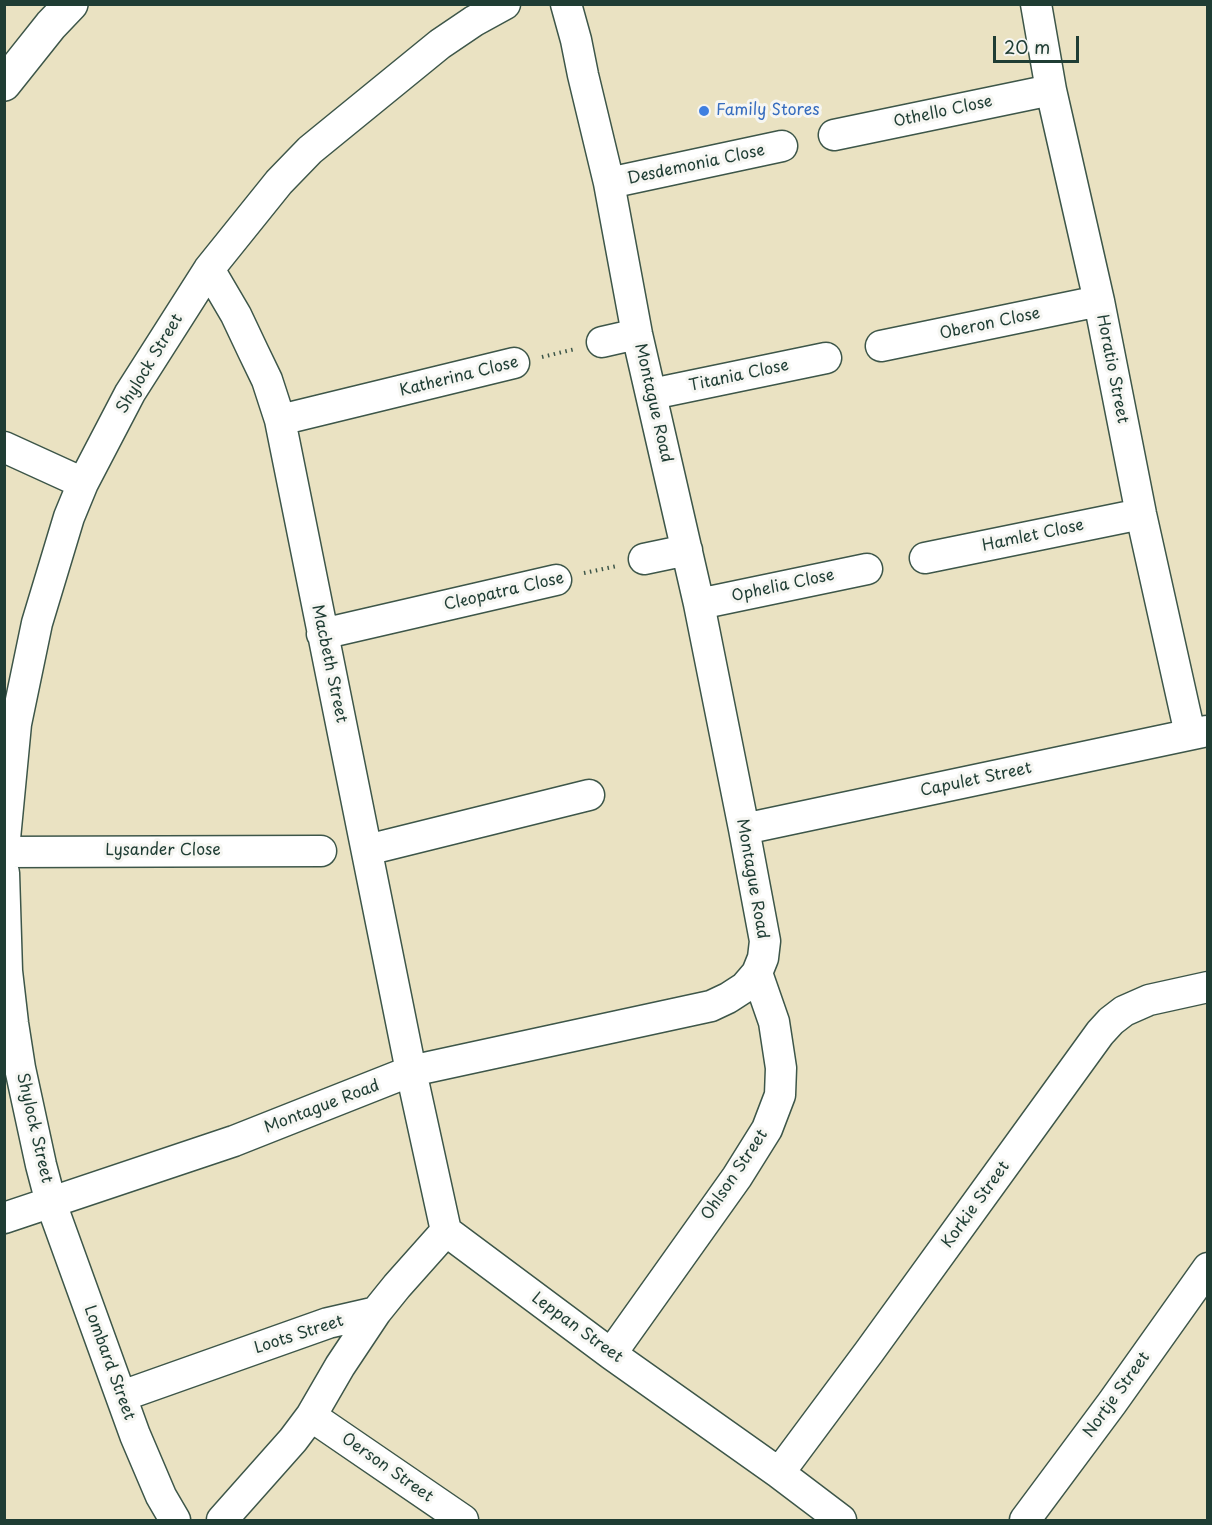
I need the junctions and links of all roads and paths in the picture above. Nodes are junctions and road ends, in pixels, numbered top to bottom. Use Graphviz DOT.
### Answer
graph roads {
  1 [pos="71,4"];
  2 [pos="505,4"];
  3 [pos="566,4"];
  4 [pos="1036,4"];
  5 [pos="4,84"];
  6 [pos="1052,90"];
  7 [pos="834,135"];
  8 [pos="782,146"];
  9 [pos="609,183"];
  10 [pos="209,269"];
  11 [pos="1099,301"];
  12 [pos="637,334"];
  13 [pos="602,342"];
  14 [pos="881,346"];
  15 [pos="826,358"];
  16 [pos="514,363"];
  17 [pos="652,394"];
  18 [pos="280,420"];
  19 [pos="4,447"];
  20 [pos="83,483"];
  21 [pos="1141,514"];
  22 [pos="687,550"];
  23 [pos="925,558"];
  24 [pos="644,559"];
  25 [pos="867,569"];
  26 [pos="556,580"];
  27 [pos="699,604"];
  28 [pos="322,634"];
  29 [pos="1199,732"];
  30 [pos="589,795"];
  31 [pos="744,829"];
  32 [pos="4,850"];
  33 [pos="321,850"];
  34 [pos="367,850"];
  35 [pos="4,873"];
  36 [pos="757,974"];
  37 [pos="1208,987"];
  38 [pos="411,1071"];
  39 [pos="51,1203"];
  40 [pos="4,1218"];
  41 [pos="446,1232"];
  42 [pos="1208,1268"];
  43 [pos="376,1312"];
  44 [pos="611,1354"];
  45 [pos="122,1396"];
  46 [pos="311,1416"];
  47 [pos="779,1473"];
  48 [pos="175,1521"];
  49 [pos="222,1521"];
  50 [pos="463,1521"];
  51 [pos="841,1521"];
  52 [pos="1025,1521"];
  1 -- 5 [label="street"];
  2 -- 10 [label="street, Shylock Street"];
  3 -- 9 [label="street, Montague Road"];
  4 -- 6 [label="street, Horatio Street"];
  6 -- 7 [label="street, Othello Close"];
  6 -- 11 [label="street, Horatio Street"];
  8 -- 9 [label="street, Desdemonia Close"];
  9 -- 12 [label="street, Montague Road"];
  10 -- 18 [label="street, Macbeth Street"];
  10 -- 20 [label="street, Shylock Street"];
  11 -- 14 [label="street, Oberon Close"];
  11 -- 21 [label="street, Horatio Street"];
  12 -- 13 [label="street"];
  12 -- 17 [label="street, Montague Road"];
  13 -- 16 [label="path, Katherina Close"];
  15 -- 17 [label="street, Titania Close"];
  16 -- 18 [label="street, Katherina Close"];
  17 -- 22 [label="street, Montague Road"];
  18 -- 28 [label="street, Macbeth Street"];
  19 -- 20 [label="street"];
  20 -- 32 [label="street, Shylock Street"];
  21 -- 23 [label="street, Hamlet Close"];
  21 -- 29 [label="street, Horatio Street"];
  22 -- 24 [label="street"];
  22 -- 27 [label="street, Montague Road"];
  24 -- 26 [label="path, Cleopatra Close"];
  25 -- 27 [label="street, Ophelia Close"];
  26 -- 28 [label="street, Cleopatra Close"];
  27 -- 31 [label="street, Montague Road"];
  28 -- 34 [label="street, Macbeth Street"];
  29 -- 31 [label="street, Capulet Street"];
  30 -- 34 [label="street"];
  31 -- 36 [label="street, Montague Road"];
  32 -- 33 [label="street, Lysander Close"];
  34 -- 38 [label="street, Macbeth Street"];
  35 -- 39 [label="street, Shylock Street"];
  36 -- 38 [label="street, Montague Road"];
  36 -- 44 [label="street, Ohlson Street"];
  37 -- 47 [label="street, Korkie Street"];
  38 -- 39 [label="street, Montague Road"];
  38 -- 41 [label="street"];
  39 -- 40 [label="street, Montague Road"];
  39 -- 45 [label="street, Lombard Street"];
  41 -- 43 [label="street"];
  41 -- 44 [label="street, Leppan Street"];
  42 -- 52 [label="street, Nortje Street"];
  43 -- 45 [label="street, Loots Street"];
  43 -- 46 [label="street"];
  44 -- 47 [label="street, Leppan Street"];
  45 -- 48 [label="street, Lombard Street"];
  46 -- 49 [label="street"];
  46 -- 50 [label="street, Oerson Street"];
  47 -- 51 [label="street, Leppan Street"];
}
